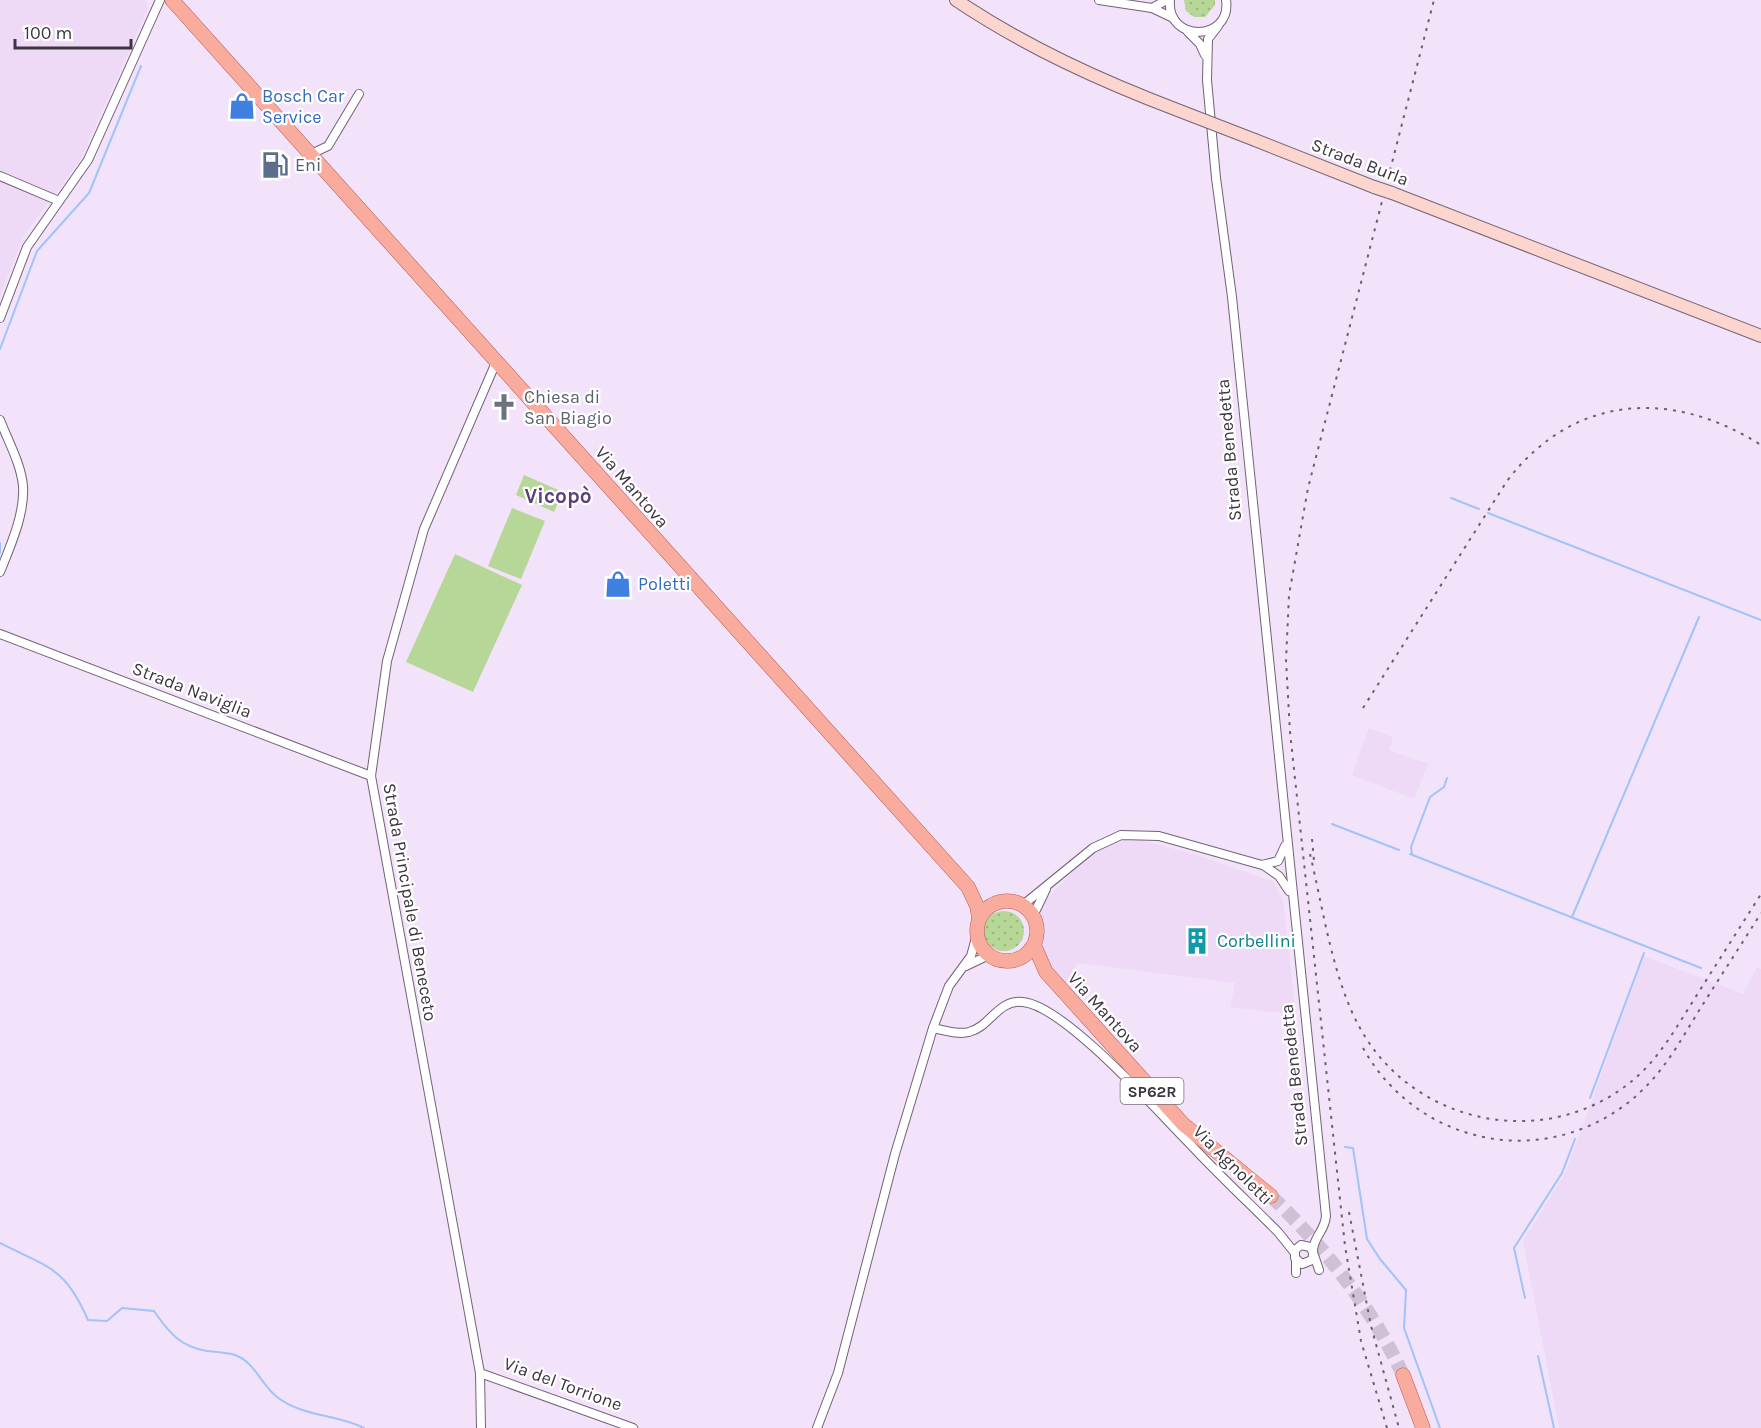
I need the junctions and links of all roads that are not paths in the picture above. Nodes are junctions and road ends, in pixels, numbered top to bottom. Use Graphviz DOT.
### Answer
graph roads {
  1 [pos="154,0"];
  2 [pos="170,0"];
  3 [pos="956,0"];
  4 [pos="1099,0"];
  5 [pos="1169,0"];
  6 [pos="1226,0"];
  7 [pos="1152,8"];
  8 [pos="155,11"];
  9 [pos="1173,18"];
  10 [pos="1218,26"];
  11 [pos="1188,31"];
  12 [pos="1207,60"];
  13 [pos="359,94"];
  14 [pos="311,154"];
  15 [pos="0,176"];
  16 [pos="59,201"];
  17 [pos="0,318"];
  18 [pos="1761,336"];
  19 [pos="497,360"];
  20 [pos="0,420"];
  21 [pos="0,572"];
  22 [pos="0,634"];
  23 [pos="371,776"];
  24 [pos="1287,836"];
  25 [pos="1278,861"];
  26 [pos="1262,865"];
  27 [pos="1279,876"];
  28 [pos="1291,879"];
  29 [pos="968,887"];
  30 [pos="1046,888"];
  31 [pos="998,902"];
  32 [pos="1293,903"];
  33 [pos="1023,905"];
  34 [pos="1033,916"];
  35 [pos="979,918"];
  36 [pos="976,934"];
  37 [pos="1034,945"];
  38 [pos="989,955"];
  39 [pos="1017,960"];
  40 [pos="966,967"];
  41 [pos="1046,972"];
  42 [pos="933,1028"];
  43 [pos="1271,1196"];
  44 [pos="1278,1232"];
  45 [pos="1315,1242"];
  46 [pos="1303,1245"];
  47 [pos="1305,1258"];
  48 [pos="480,1373"];
  49 [pos="1403,1375"];
  50 [pos="481,1428"];
  51 [pos="633,1428"];
  52 [pos="817,1428"];
  53 [pos="1423,1428"];
  1 -- 8 [label="street"];
  2 -- 8 [label="street"];
  2 -- 14 [label="main road, Via Mantova"];
  3 -- 18 [label="main road, Strada Burla, bridge"];
  4 -- 7 [label="street, Strada Benedetta"];
  5 -- 7 [label="street"];
  5 -- 9 [label="street"];
  6 -- 10 [label="street, Strada Benedetta"];
  7 -- 9 [label="street, Strada Benedetta"];
  8 -- 16 [label="street"];
  9 -- 11 [label="street, Strada Benedetta"];
  10 -- 11 [label="street"];
  10 -- 12 [label="street, Strada Benedetta"];
  11 -- 12 [label="street, Strada Benedetta"];
  12 -- 24 [label="street, Strada Benedetta"];
  13 -- 14 [label="street"];
  14 -- 19 [label="main road, Via Mantova"];
  15 -- 16 [label="street"];
  16 -- 17 [label="street"];
  19 -- 23 [label="street, Strada Principale di Beneceto"];
  19 -- 29 [label="main road, Via Mantova"];
  20 -- 21 [label="street"];
  22 -- 23 [label="street, Strada Naviglia"];
  23 -- 48 [label="street, Strada Principale di Beneceto"];
  24 -- 25 [label="street, Strada Benedetta"];
  24 -- 28 [label="street, Strada Benedetta"];
  25 -- 26 [label="street, Strada Benedetta"];
  25 -- 27 [label="street, Strada Benedetta"];
  25 -- 28 [label="street"];
  26 -- 27 [label="street, Strada Benedetta"];
  26 -- 30 [label="street, Strada Benedetta"];
  27 -- 32 [label="street, Strada Benedetta"];
  28 -- 32 [label="street, Strada Benedetta"];
  29 -- 31 [label="main road, Via Mantova"];
  29 -- 35 [label="main road, Via Mantova"];
  30 -- 33 [label="street, Strada Benedetta"];
  30 -- 34 [label="street, Strada Benedetta"];
  31 -- 33 [label="main road, Via Mantova"];
  31 -- 35 [label="main road"];
  32 -- 45 [label="street, Strada Benedetta"];
  33 -- 34 [label="main road"];
  34 -- 37 [label="main road, Via Mantova / SP62R"];
  35 -- 36 [label="main road, Via Mantova"];
  36 -- 38 [label="main road"];
  36 -- 40 [label="street"];
  37 -- 39 [label="main road"];
  37 -- 41 [label="main road, Via Mantova / SP62R"];
  38 -- 39 [label="main road, Via Mantova / SP62R"];
  38 -- 40 [label="street"];
  39 -- 41 [label="main road, Via Mantova / SP62R"];
  40 -- 42 [label="street"];
  41 -- 43 [label="main road, Via Mantova / SP62R"];
  42 -- 44 [label="street, Via Agnoletti"];
  42 -- 52 [label="street"];
  44 -- 46 [label="street, Via Agnoletti"];
  44 -- 47 [label="street, Via Agnoletti"];
  45 -- 46 [label="street"];
  45 -- 47 [label="street, Strada Benedetta"];
  46 -- 47 [label="street, Via Agnoletti"];
  46 -- 47 [label="street"];
  48 -- 50 [label="street, Strada Principale di Beneceto"];
  48 -- 51 [label="street, Via del Torrione"];
  49 -- 53 [label="main road"];
}
